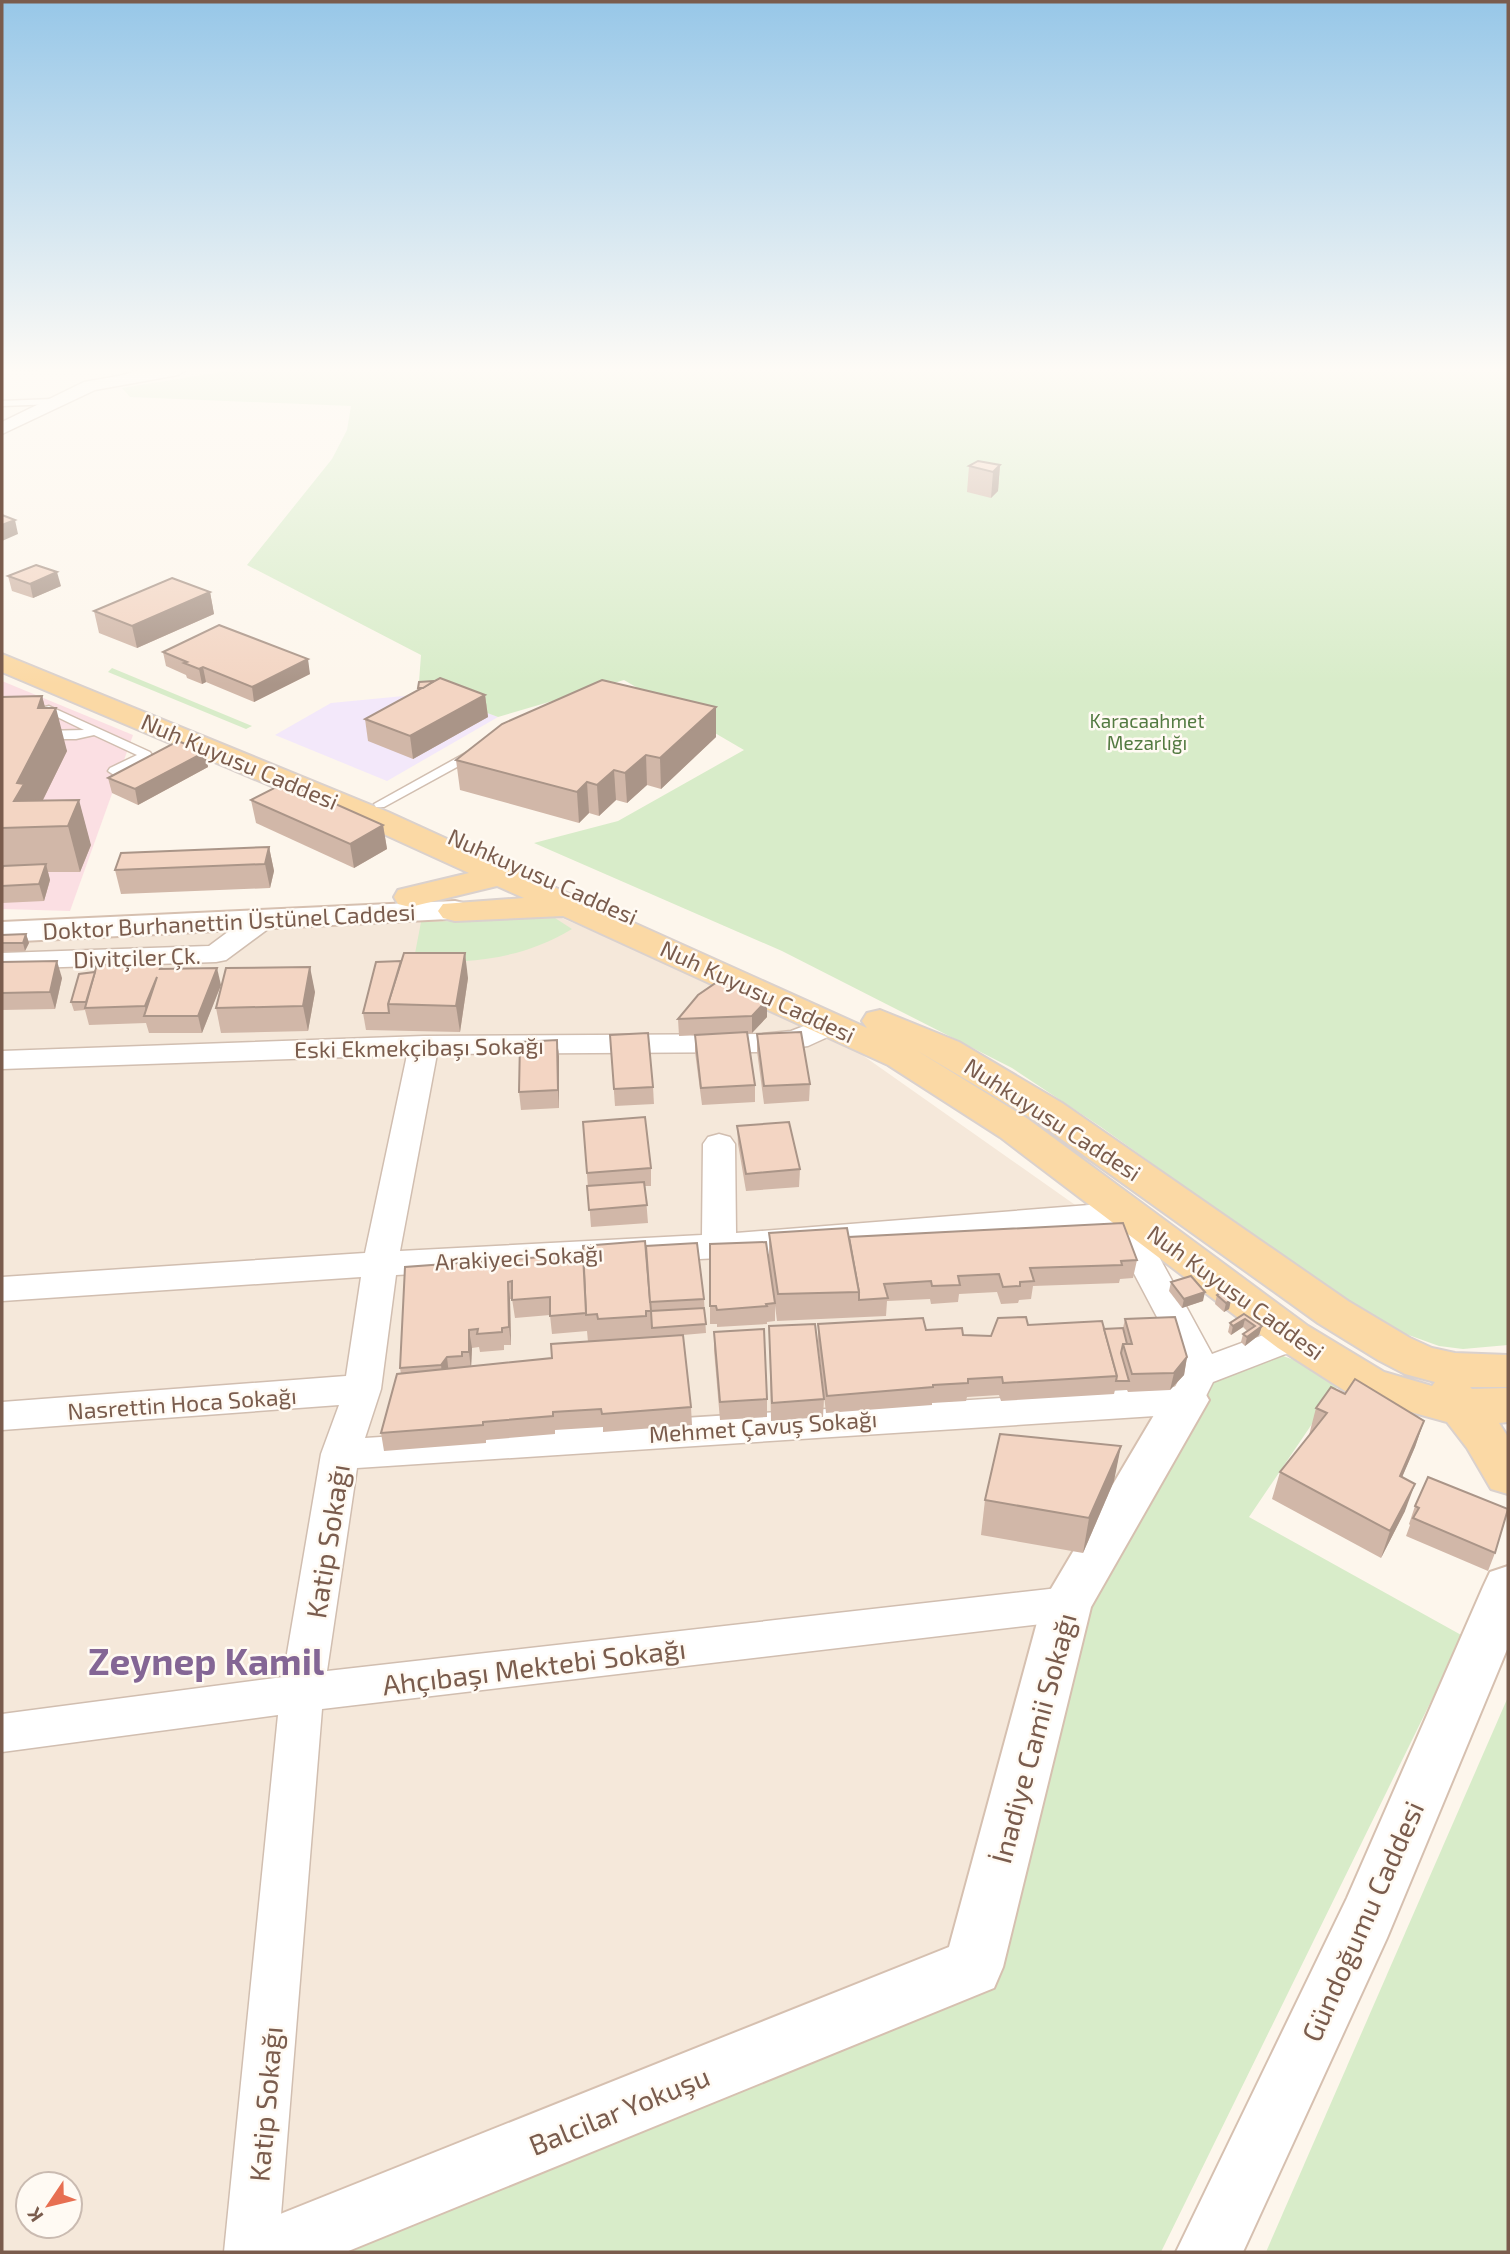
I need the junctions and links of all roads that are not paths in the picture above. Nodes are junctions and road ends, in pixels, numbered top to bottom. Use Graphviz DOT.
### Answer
graph roads {
  1 [pos="2,648"];
  2 [pos="2,662"];
  3 [pos="81,695"];
  4 [pos="35,709"];
  5 [pos="49,709"];
  6 [pos="95,731"];
  7 [pos="2,736"];
  8 [pos="488,746"];
  9 [pos="114,771"];
  10 [pos="383,813"];
  11 [pos="451,852"];
  12 [pos="515,871"];
  13 [pos="410,897"];
  14 [pos="574,907"];
  15 [pos="456,911"];
  16 [pos="2,919"];
  17 [pos="262,920"];
  18 [pos="2,932"];
  19 [pos="2,961"];
  20 [pos="833,1024"];
  21 [pos="424,1045"];
  22 [pos="2,1060"];
  23 [pos="719,1144"];
  24 [pos="1123,1215"];
  25 [pos="719,1246"];
  26 [pos="380,1264"];
  27 [pos="2,1289"];
  28 [pos="1293,1337"];
  29 [pos="1421,1362"];
  30 [pos="1508,1371"];
  31 [pos="1193,1387"];
  32 [pos="363,1389"];
  33 [pos="1508,1405"];
  34 [pos="1462,1407"];
  35 [pos="2,1416"];
  36 [pos="340,1454"];
  37 [pos="1508,1476"];
  38 [pos="1508,1587"];
  39 [pos="1067,1604"];
  40 [pos="302,1693"];
  41 [pos="2,1733"];
  42 [pos="972,1967"];
  43 [pos="251,2252"];
  44 [pos="266,2252"];
  45 [pos="1209,2252"];
  1 -- 10 [label="main road, Nuhkuyusu Caddesi"];
  2 -- 3 [label="main road, Nuh Kuyusu Caddesi"];
  3 -- 5 [label="lane"];
  3 -- 10 [label="main road, Nuh Kuyusu Caddesi"];
  4 -- 5 [label="lane"];
  5 -- 6 [label="lane"];
  6 -- 7 [label="lane"];
  6 -- 9 [label="lane"];
  8 -- 10 [label="lane"];
  10 -- 11 [label="main road, Nuh Kuyusu Caddesi"];
  10 -- 12 [label="main road, Nuhkuyusu Caddesi"];
  11 -- 12 [label="main road, Nuh Kuyusu Caddesi"];
  11 -- 13 [label="main road"];
  12 -- 13 [label="main road"];
  12 -- 14 [label="main road, Nuh Kuyusu Caddesi"];
  12 -- 15 [label="main road"];
  12 -- 29 [label="main road, Nuhkuyusu Caddesi"];
  13 -- 16 [label="street, Doktor Burhanettin Üstünel Caddesi"];
  14 -- 15 [label="main road"];
  14 -- 20 [label="main road, Nuh Kuyusu Caddesi"];
  15 -- 17 [label="street, Doktor Burhanettin Üstünel Caddesi"];
  17 -- 18 [label="street, Doktor Burhanettin Üstünel Caddesi"];
  17 -- 19 [label="street, Divitçiler Çk."];
  20 -- 21 [label="street, Eski Ekmekçibaşı Sokağı"];
  20 -- 24 [label="main road, Nuh Kuyusu Caddesi"];
  21 -- 22 [label="street, Eski Ekmekçibaşı Sokağı"];
  21 -- 26 [label="street, Katip Sokağı"];
  23 -- 25 [label="street"];
  24 -- 25 [label="street, Arakiyeci Sokağı"];
  24 -- 28 [label="main road, Nuh Kuyusu Caddesi"];
  24 -- 31 [label="street"];
  25 -- 26 [label="street, Arakiyeci Sokağı"];
  26 -- 27 [label="street, Arakiyeci Sokağı"];
  26 -- 32 [label="street, Katip Sokağı"];
  28 -- 31 [label="street"];
  28 -- 34 [label="main road, Nuh Kuyusu Caddesi"];
  29 -- 30 [label="main road"];
  29 -- 34 [label="main road"];
  31 -- 36 [label="street, Mehmet Çavuş Sokağı"];
  31 -- 39 [label="street, İnadiye Camii Sokağı"];
  32 -- 35 [label="street, Nasrettin Hoca Sokağı"];
  32 -- 36 [label="street, Katip Sokağı"];
  33 -- 34 [label="main road, Nuh Kuyusu Caddesi"];
  34 -- 37 [label="main road"];
  36 -- 40 [label="street, Katip Sokağı"];
  38 -- 45 [label="street, Gündoğumu Caddesi"];
  39 -- 40 [label="street, Ahçıbaşı Mektebi Sokağı"];
  39 -- 42 [label="street, İnadiye Camii Sokağı"];
  40 -- 41 [label="street, Ahçıbaşı Mektebi Sokağı"];
  40 -- 43 [label="street, Katip Sokağı"];
  42 -- 44 [label="street, Balcilar Yokuşu"];
}
